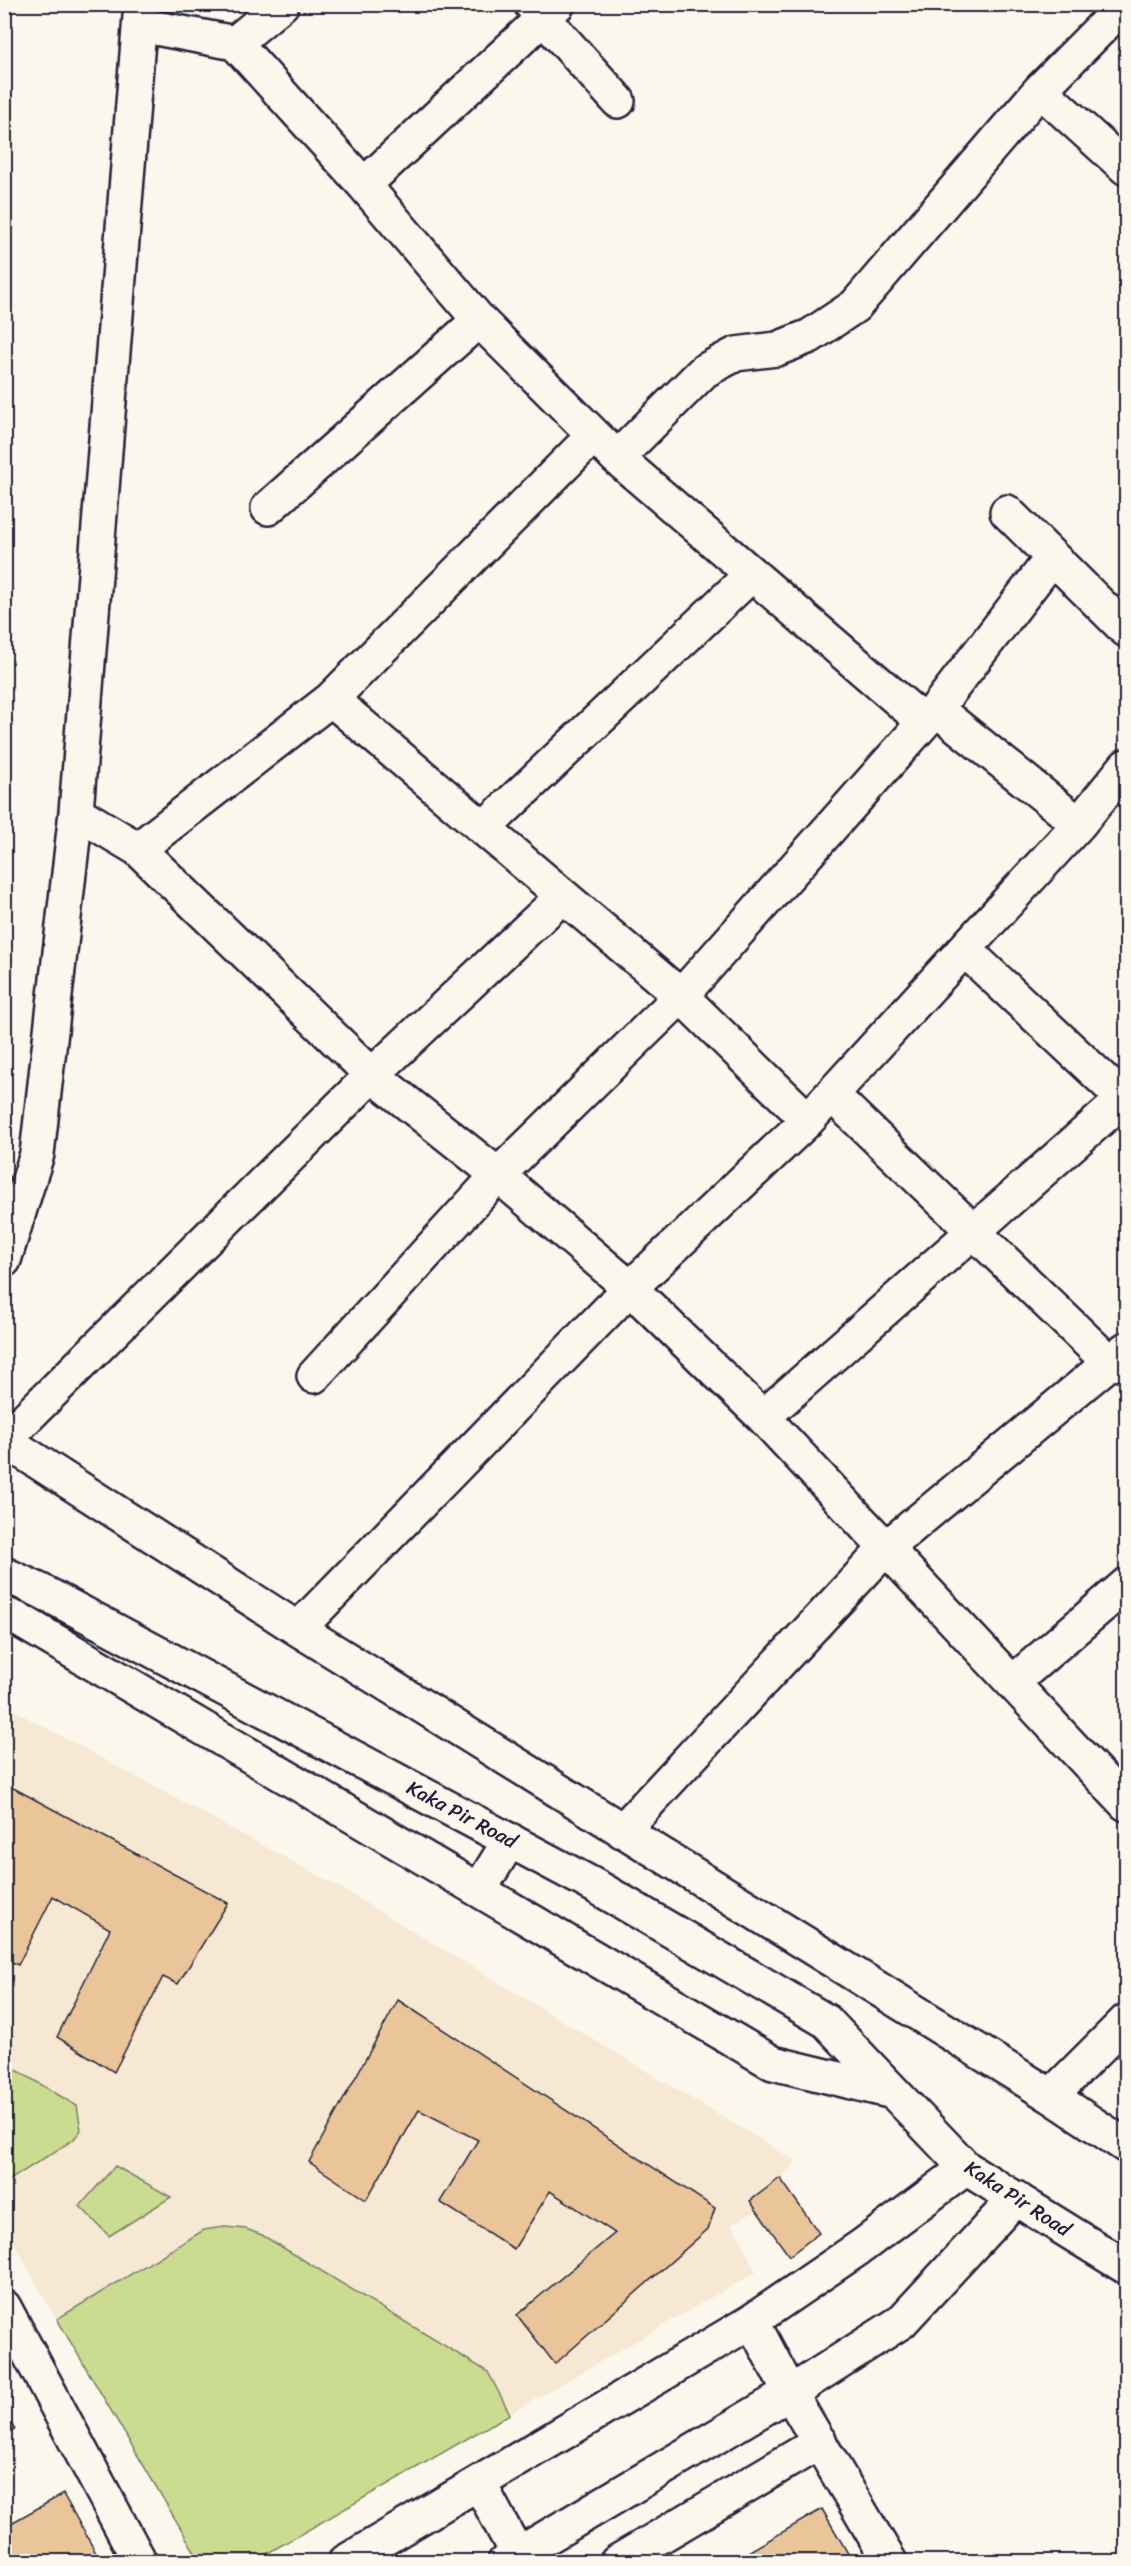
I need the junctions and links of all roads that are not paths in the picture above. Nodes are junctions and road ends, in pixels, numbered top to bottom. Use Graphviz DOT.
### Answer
graph roads {
  1 [pos="282,4"];
  2 [pos="1125,4"];
  3 [pos="544,9"];
  4 [pos="140,15"];
  5 [pos="235,43"];
  6 [pos="1040,90"];
  7 [pos="618,100"];
  8 [pos="1126,168"];
  9 [pos="364,185"];
  10 [pos="478,320"];
  11 [pos="594,435"];
  12 [pos="618,458"];
  13 [pos="268,508"];
  14 [pos="1007,512"];
  15 [pos="1052,558"];
  16 [pos="752,574"];
  17 [pos="1126,630"];
  18 [pos="331,699"];
  19 [pos="930,716"];
  20 [pos="1126,766"];
  21 [pos="76,812"];
  22 [pos="1079,824"];
  23 [pos="484,828"];
  24 [pos="138,849"];
  25 [pos="563,896"];
  26 [pos="965,950"];
  27 [pos="681,996"];
  28 [pos="372,1076"];
  29 [pos="832,1095"];
  30 [pos="1125,1098"];
  31 [pos="808,1120"];
  32 [pos="498,1175"];
  33 [pos="974,1232"];
  34 [pos="4,1260"];
  35 [pos="630,1288"];
  36 [pos="1119,1357"];
  37 [pos="314,1376"];
  38 [pos="763,1417"];
  39 [pos="4,1440"];
  40 [pos="886,1548"];
  41 [pos="4,1574"];
  42 [pos="1126,1585"];
  43 [pos="4,1614"];
  44 [pos="298,1629"];
  45 [pos="1012,1682"];
  46 [pos="1126,1804"];
  47 [pos="622,1831"];
  48 [pos="510,1840"];
  49 [pos="479,1890"];
  50 [pos="1126,2020"];
  51 [pos="893,2092"];
  52 [pos="1051,2096"];
  53 [pos="1126,2146"];
  54 [pos="966,2168"];
  55 [pos="1016,2198"];
  56 [pos="1126,2267"];
  57 [pos="5,2309"];
  58 [pos="752,2321"];
  59 [pos="790,2393"];
  60 [pos="820,2442"];
  61 [pos="479,2483"];
  62 [pos="511,2558"];
  63 [pos="140,2562"];
  64 [pos="345,2562"];
  65 [pos="616,2562"];
  66 [pos="890,2562"];
  1 -- 5 [label="street"];
  2 -- 6 [label="street"];
  3 -- 7 [label="street"];
  3 -- 9 [label="street"];
  4 -- 5 [label="street"];
  4 -- 21 [label="street"];
  5 -- 9 [label="street"];
  6 -- 8 [label="street"];
  6 -- 12 [label="street"];
  9 -- 10 [label="street"];
  10 -- 11 [label="street"];
  10 -- 13 [label="street"];
  11 -- 12 [label="street"];
  11 -- 18 [label="street"];
  12 -- 16 [label="street"];
  14 -- 15 [label="street"];
  15 -- 17 [label="street"];
  15 -- 19 [label="street"];
  16 -- 19 [label="street"];
  16 -- 23 [label="street"];
  18 -- 23 [label="street"];
  18 -- 24 [label="street"];
  19 -- 22 [label="street"];
  19 -- 27 [label="street"];
  20 -- 22 [label="street"];
  21 -- 24 [label="street"];
  21 -- 34 [label="street"];
  22 -- 26 [label="street"];
  23 -- 25 [label="street"];
  24 -- 28 [label="street"];
  25 -- 27 [label="street"];
  25 -- 28 [label="street"];
  26 -- 29 [label="street"];
  26 -- 30 [label="street"];
  27 -- 31 [label="street"];
  27 -- 32 [label="street"];
  28 -- 32 [label="street"];
  28 -- 39 [label="street"];
  29 -- 31 [label="street"];
  29 -- 33 [label="street"];
  30 -- 33 [label="street"];
  31 -- 35 [label="street"];
  32 -- 35 [label="street"];
  32 -- 37 [label="street"];
  33 -- 36 [label="street"];
  33 -- 38 [label="street"];
  35 -- 38 [label="street"];
  35 -- 44 [label="street"];
  36 -- 40 [label="street"];
  38 -- 40 [label="street"];
  39 -- 44 [label="street"];
  40 -- 45 [label="street"];
  40 -- 47 [label="street"];
  41 -- 48 [label="street, Kaka Pir Road"];
  42 -- 45 [label="street"];
  43 -- 49 [label="street"];
  44 -- 47 [label="street"];
  45 -- 46 [label="street"];
  47 -- 52 [label="street"];
  48 -- 49 [label="street"];
  48 -- 51 [label="street, Kaka Pir Road"];
  49 -- 51 [label="street"];
  50 -- 52 [label="street"];
  51 -- 54 [label="street, Kaka Pir Road"];
  52 -- 53 [label="street"];
  54 -- 55 [label="street, Kaka Pir Road"];
  54 -- 58 [label="street"];
  55 -- 56 [label="street, Kaka Pir Road"];
  55 -- 59 [label="street"];
  57 -- 63 [label="street"];
  58 -- 59 [label="street"];
  58 -- 61 [label="street"];
  59 -- 60 [label="street"];
  59 -- 62 [label="street"];
  60 -- 65 [label="street"];
  60 -- 66 [label="street"];
  61 -- 62 [label="street"];
  61 -- 64 [label="street"];
}
